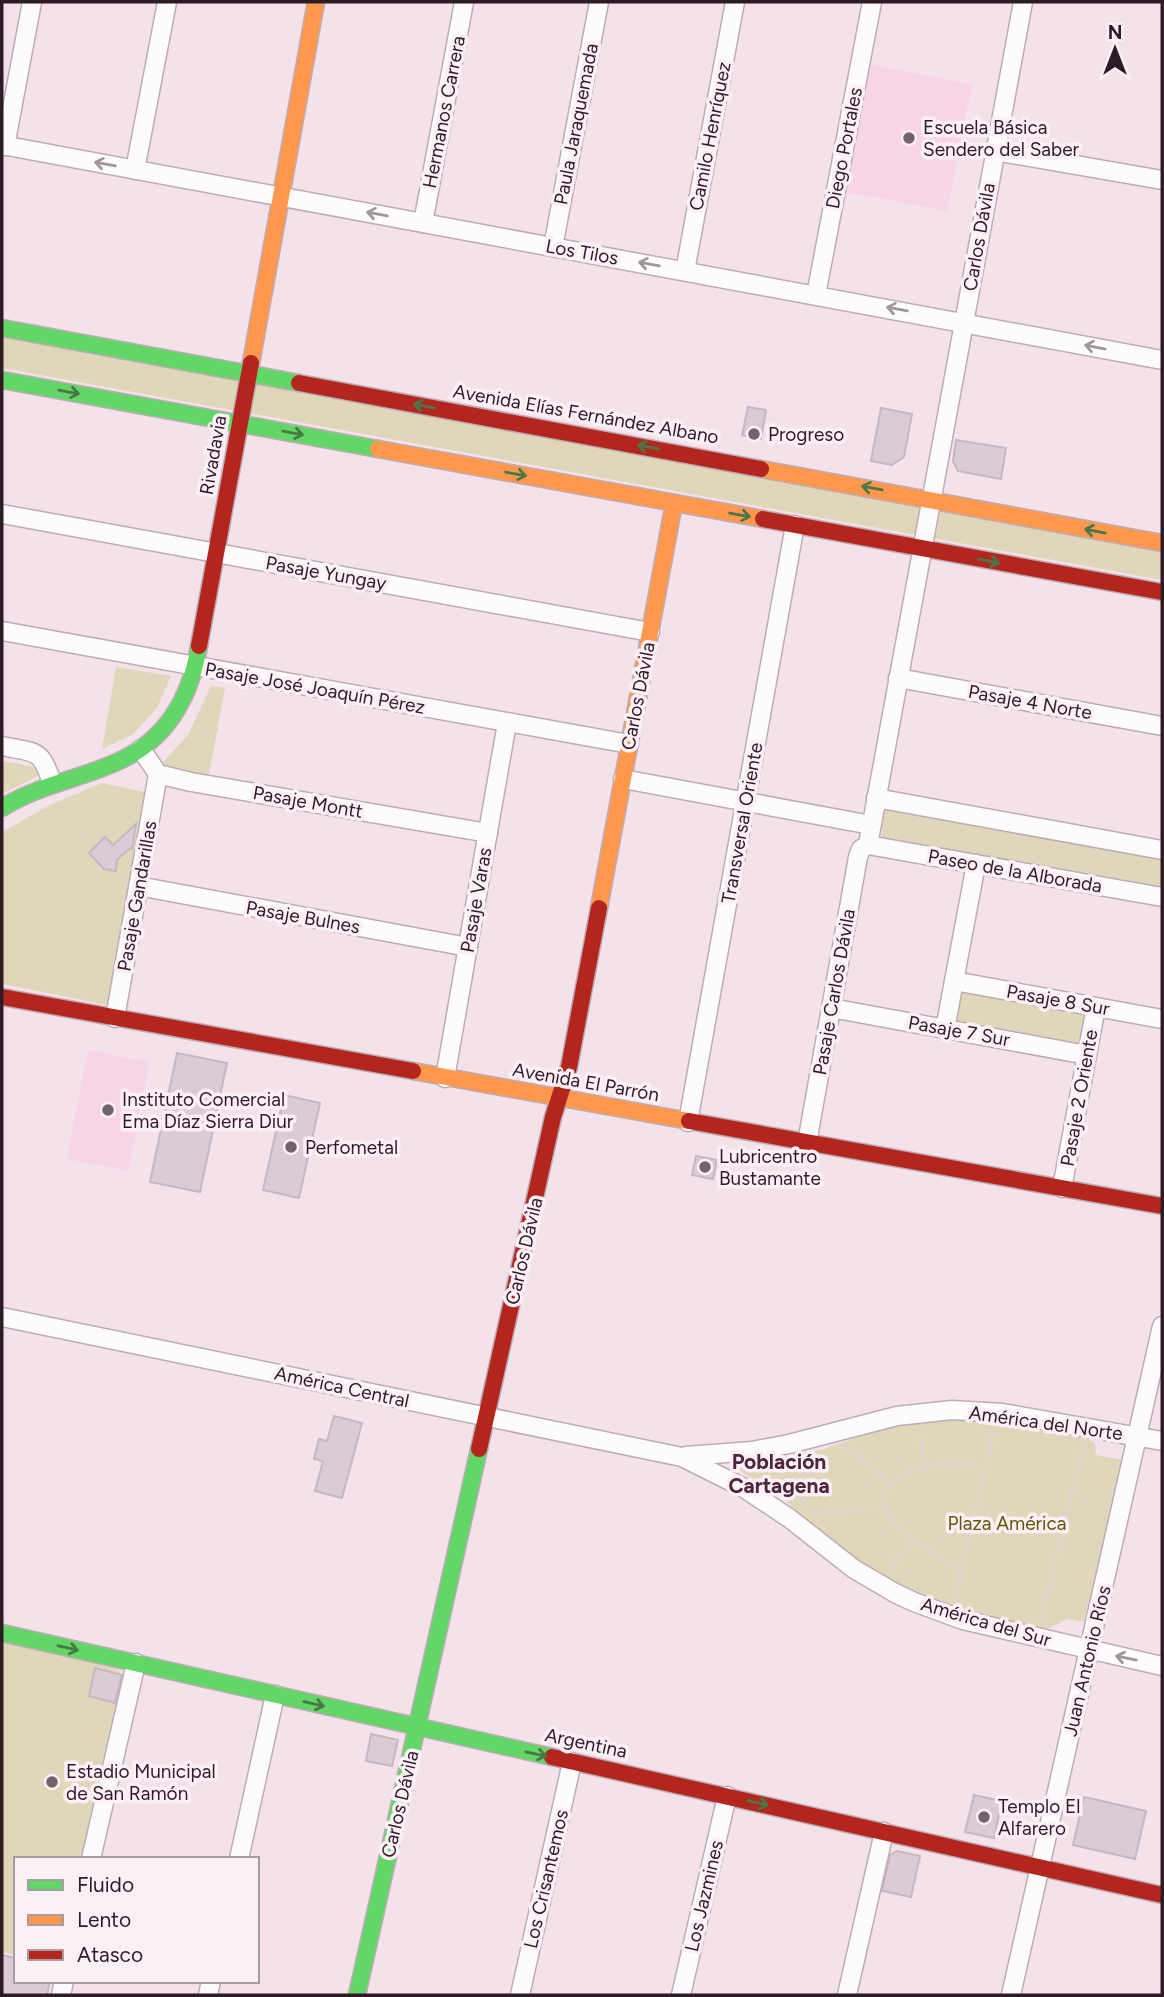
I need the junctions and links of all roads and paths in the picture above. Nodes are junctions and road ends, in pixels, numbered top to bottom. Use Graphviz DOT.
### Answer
graph roads {
  1 [pos="32,2"];
  2 [pos="167,2"];
  3 [pos="316,2"];
  4 [pos="464,2"];
  5 [pos="599,2"];
  6 [pos="735,2"];
  7 [pos="872,2"];
  8 [pos="1023,2"];
  9 [pos="3,146"];
  10 [pos="995,151"];
  11 [pos="135,170"];
  12 [pos="1162,180"];
  13 [pos="280,196"];
  14 [pos="423,223"];
  15 [pos="554,247"];
  16 [pos="685,271"];
  17 [pos="816,295"];
  18 [pos="964,322"];
  19 [pos="2,328"];
  20 [pos="1162,360"];
  21 [pos="249,373"];
  22 [pos="2,380"];
  23 [pos="240,423"];
  24 [pos="931,499"];
  25 [pos="674,503"];
  26 [pos="2,514"];
  27 [pos="795,525"];
  28 [pos="1162,543"];
  29 [pos="922,549"];
  30 [pos="216,553"];
  31 [pos="1162,592"];
  32 [pos="2,631"];
  33 [pos="650,632"];
  34 [pos="195,666"];
  35 [pos="898,678"];
  36 [pos="507,723"];
  37 [pos="1162,726"];
  38 [pos="629,744"];
  39 [pos="2,746"];
  40 [pos="141,749"];
  41 [pos="158,774"];
  42 [pos="623,779"];
  43 [pos="52,783"];
  44 [pos="876,798"];
  45 [pos="746,802"];
  46 [pos="2,808"];
  47 [pos="871,825"];
  48 [pos="488,833"];
  49 [pos="868,845"];
  50 [pos="1162,850"];
  51 [pos="976,864"];
  52 [pos="138,887"];
  53 [pos="1162,897"];
  54 [pos="468,947"];
  55 [pos="954,981"];
  56 [pos="2,997"];
  57 [pos="1096,1007"];
  58 [pos="831,1008"];
  59 [pos="115,1018"];
  60 [pos="1162,1019"];
  61 [pos="945,1029"];
  62 [pos="1087,1055"];
  63 [pos="445,1078"];
  64 [pos="560,1099"];
  65 [pos="688,1122"];
  66 [pos="807,1143"];
  67 [pos="1062,1188"];
  68 [pos="1162,1206"];
  69 [pos="2,1317"];
  70 [pos="1162,1326"];
  71 [pos="487,1417"];
  72 [pos="918,1424"];
  73 [pos="995,1425"];
  74 [pos="1093,1429"];
  75 [pos="1138,1436"];
  76 [pos="853,1441"];
  77 [pos="1162,1441"];
  78 [pos="823,1452"];
  79 [pos="682,1457"];
  80 [pos="985,1466"];
  81 [pos="925,1467"];
  82 [pos="891,1482"];
  83 [pos="885,1508"];
  84 [pos="810,1514"];
  85 [pos="817,1523"];
  86 [pos="911,1540"];
  87 [pos="962,1569"];
  88 [pos="886,1574"];
  89 [pos="954,1605"];
  90 [pos="1039,1623"];
  91 [pos="2,1633"];
  92 [pos="1089,1650"];
  93 [pos="136,1663"];
  94 [pos="1162,1666"];
  95 [pos="275,1695"];
  96 [pos="417,1727"];
  97 [pos="572,1762"];
  98 [pos="727,1796"];
  99 [pos="884,1832"];
  100 [pos="92,1857"];
  101 [pos="239,1857"];
  102 [pos="1040,1867"];
  103 [pos="1162,1895"];
  104 [pos="357,1995"];
  105 [pos="520,1995"];
  106 [pos="681,1995"];
  107 [pos="847,1995"];
  108 [pos="1011,1995"];
  1 -- 9 [label="street"];
  2 -- 11 [label="street"];
  3 -- 13 [label="street, Rivadavia"];
  4 -- 14 [label="street, Hermanos Carrera"];
  5 -- 15 [label="street, Paula Jaraquemada"];
  6 -- 16 [label="street, Camilo Henríquez"];
  7 -- 17 [label="street, Diego Portales"];
  8 -- 10 [label="street, Carlos Dávila"];
  11 -- 9 [label="street, Los Tilos, one-way"];
  10 -- 12 [label="street"];
  10 -- 18 [label="street, Carlos Dávila"];
  11 -- 13 [label="street, Los Tilos"];
  14 -- 13 [label="street, Los Tilos, one-way"];
  13 -- 21 [label="street, Rivadavia"];
  14 -- 15 [label="street, Los Tilos"];
  16 -- 15 [label="street, Los Tilos, one-way"];
  16 -- 17 [label="street, Los Tilos"];
  18 -- 17 [label="street, Los Tilos, one-way"];
  20 -- 18 [label="street, Los Tilos, one-way"];
  18 -- 24 [label="street, Carlos Dávila"];
  19 -- 21 [label="street, Avenida Elías Fernández Albano"];
  21 -- 23 [label="street, Rivadavia"];
  24 -- 21 [label="street, Avenida Elías Fernández Albano, one-way"];
  22 -- 23 [label="street, one-way"];
  23 -- 25 [label="street, one-way"];
  23 -- 30 [label="street, Rivadavia"];
  28 -- 24 [label="street, Avenida Elías Fernández Albano, one-way"];
  24 -- 29 [label="street, Carlos Dávila"];
  25 -- 27 [label="street, one-way"];
  25 -- 33 [label="street, Carlos Dávila"];
  26 -- 30 [label="street, Pasaje Yungay"];
  27 -- 29 [label="street"];
  27 -- 45 [label="street, Transversal Oriente"];
  29 -- 31 [label="street, one-way"];
  29 -- 35 [label="street, Carlos Dávila"];
  30 -- 33 [label="street, Pasaje Yungay"];
  30 -- 34 [label="street, Rivadavia"];
  32 -- 34 [label="street, Pasaje José Joaquín Pérez"];
  33 -- 38 [label="street, Carlos Dávila"];
  34 -- 36 [label="street, Pasaje José Joaquín Pérez"];
  34 -- 40 [label="street, Rivadavia"];
  35 -- 37 [label="street, Pasaje 4 Norte"];
  35 -- 44 [label="street, Carlos Dávila"];
  36 -- 38 [label="street, Pasaje José Joaquín Pérez"];
  36 -- 48 [label="street, Pasaje Varas"];
  38 -- 42 [label="street, Carlos Dávila"];
  39 -- 43 [label="street"];
  40 -- 41 [label="street"];
  40 -- 43 [label="street, Rivadavia"];
  41 -- 48 [label="street, Pasaje Montt"];
  41 -- 52 [label="street, Pasaje Gandarillas"];
  42 -- 45 [label="street"];
  42 -- 64 [label="street, Carlos Dávila"];
  43 -- 46 [label="street, Rivadavia"];
  44 -- 47 [label="street, Carlos Dávila"];
  44 -- 50 [label="street"];
  45 -- 47 [label="street"];
  45 -- 65 [label="street, Transversal Oriente"];
  47 -- 49 [label="street, Carlos Dávila"];
  48 -- 54 [label="street, Pasaje Varas"];
  49 -- 51 [label="street, Paseo de la Alborada"];
  49 -- 58 [label="street, Pasaje Carlos Dávila"];
  51 -- 53 [label="street, Paseo de la Alborada"];
  51 -- 55 [label="street"];
  52 -- 54 [label="street, Pasaje Bulnes"];
  52 -- 59 [label="street, Pasaje Gandarillas"];
  54 -- 63 [label="street, Pasaje Varas"];
  55 -- 57 [label="street, Pasaje 8 Sur"];
  55 -- 61 [label="street"];
  56 -- 59 [label="street, Avenida El Parrón"];
  57 -- 60 [label="street, Pasaje 8 Sur"];
  57 -- 62 [label="street, Pasaje 2 Oriente"];
  58 -- 61 [label="street, Pasaje 7 Sur"];
  58 -- 66 [label="street, Pasaje Carlos Dávila"];
  59 -- 63 [label="street, Avenida El Parrón"];
  61 -- 62 [label="street, Pasaje 7 Sur"];
  62 -- 67 [label="street, Pasaje 2 Oriente"];
  63 -- 64 [label="street, Avenida El Parrón"];
  64 -- 65 [label="street, Avenida El Parrón"];
  64 -- 71 [label="street, Carlos Dávila"];
  65 -- 66 [label="street, Avenida El Parrón"];
  66 -- 67 [label="street, Avenida El Parrón"];
  67 -- 68 [label="street, Avenida El Parrón"];
  69 -- 71 [label="street, América Central"];
  70 -- 75 [label="street, Juan Antonio Ríos"];
  71 -- 79 [label="street, América Central"];
  71 -- 96 [label="street, Carlos Dávila"];
  72 -- 81 [label="path"];
  73 -- 80 [label="path"];
  74 -- 75 [label="street, América del Norte"];
  74 -- 79 [label="street, América del Norte"];
  74 -- 90 [label="path"];
  75 -- 77 [label="street, América del Norte"];
  75 -- 92 [label="street, Juan Antonio Ríos"];
  76 -- 82 [label="path"];
  78 -- 84 [label="path"];
  79 -- 92 [label="street, América del Sur"];
  80 -- 81 [label="path"];
  80 -- 87 [label="path"];
  81 -- 82 [label="path"];
  82 -- 83 [label="path"];
  83 -- 84 [label="path"];
  83 -- 86 [label="path"];
  84 -- 85 [label="path"];
  86 -- 87 [label="path"];
  86 -- 88 [label="path"];
  87 -- 89 [label="path"];
  91 -- 93 [label="street, Argentina, one-way"];
  94 -- 92 [label="street, América del Sur, one-way"];
  92 -- 102 [label="street, Juan Antonio Ríos"];
  93 -- 95 [label="street, Argentina"];
  93 -- 100 [label="street"];
  95 -- 96 [label="street, Argentina, one-way"];
  95 -- 101 [label="street"];
  96 -- 97 [label="street, Argentina, one-way"];
  96 -- 104 [label="street, Carlos Dávila"];
  97 -- 98 [label="street, Argentina"];
  97 -- 105 [label="street, Los Crisantemos"];
  98 -- 99 [label="street, Argentina, one-way"];
  98 -- 106 [label="street, Los Jazmines"];
  99 -- 102 [label="street, Argentina"];
  99 -- 107 [label="street"];
  102 -- 103 [label="street, Argentina"];
  102 -- 108 [label="street, Juan Antonio Ríos"];
}
